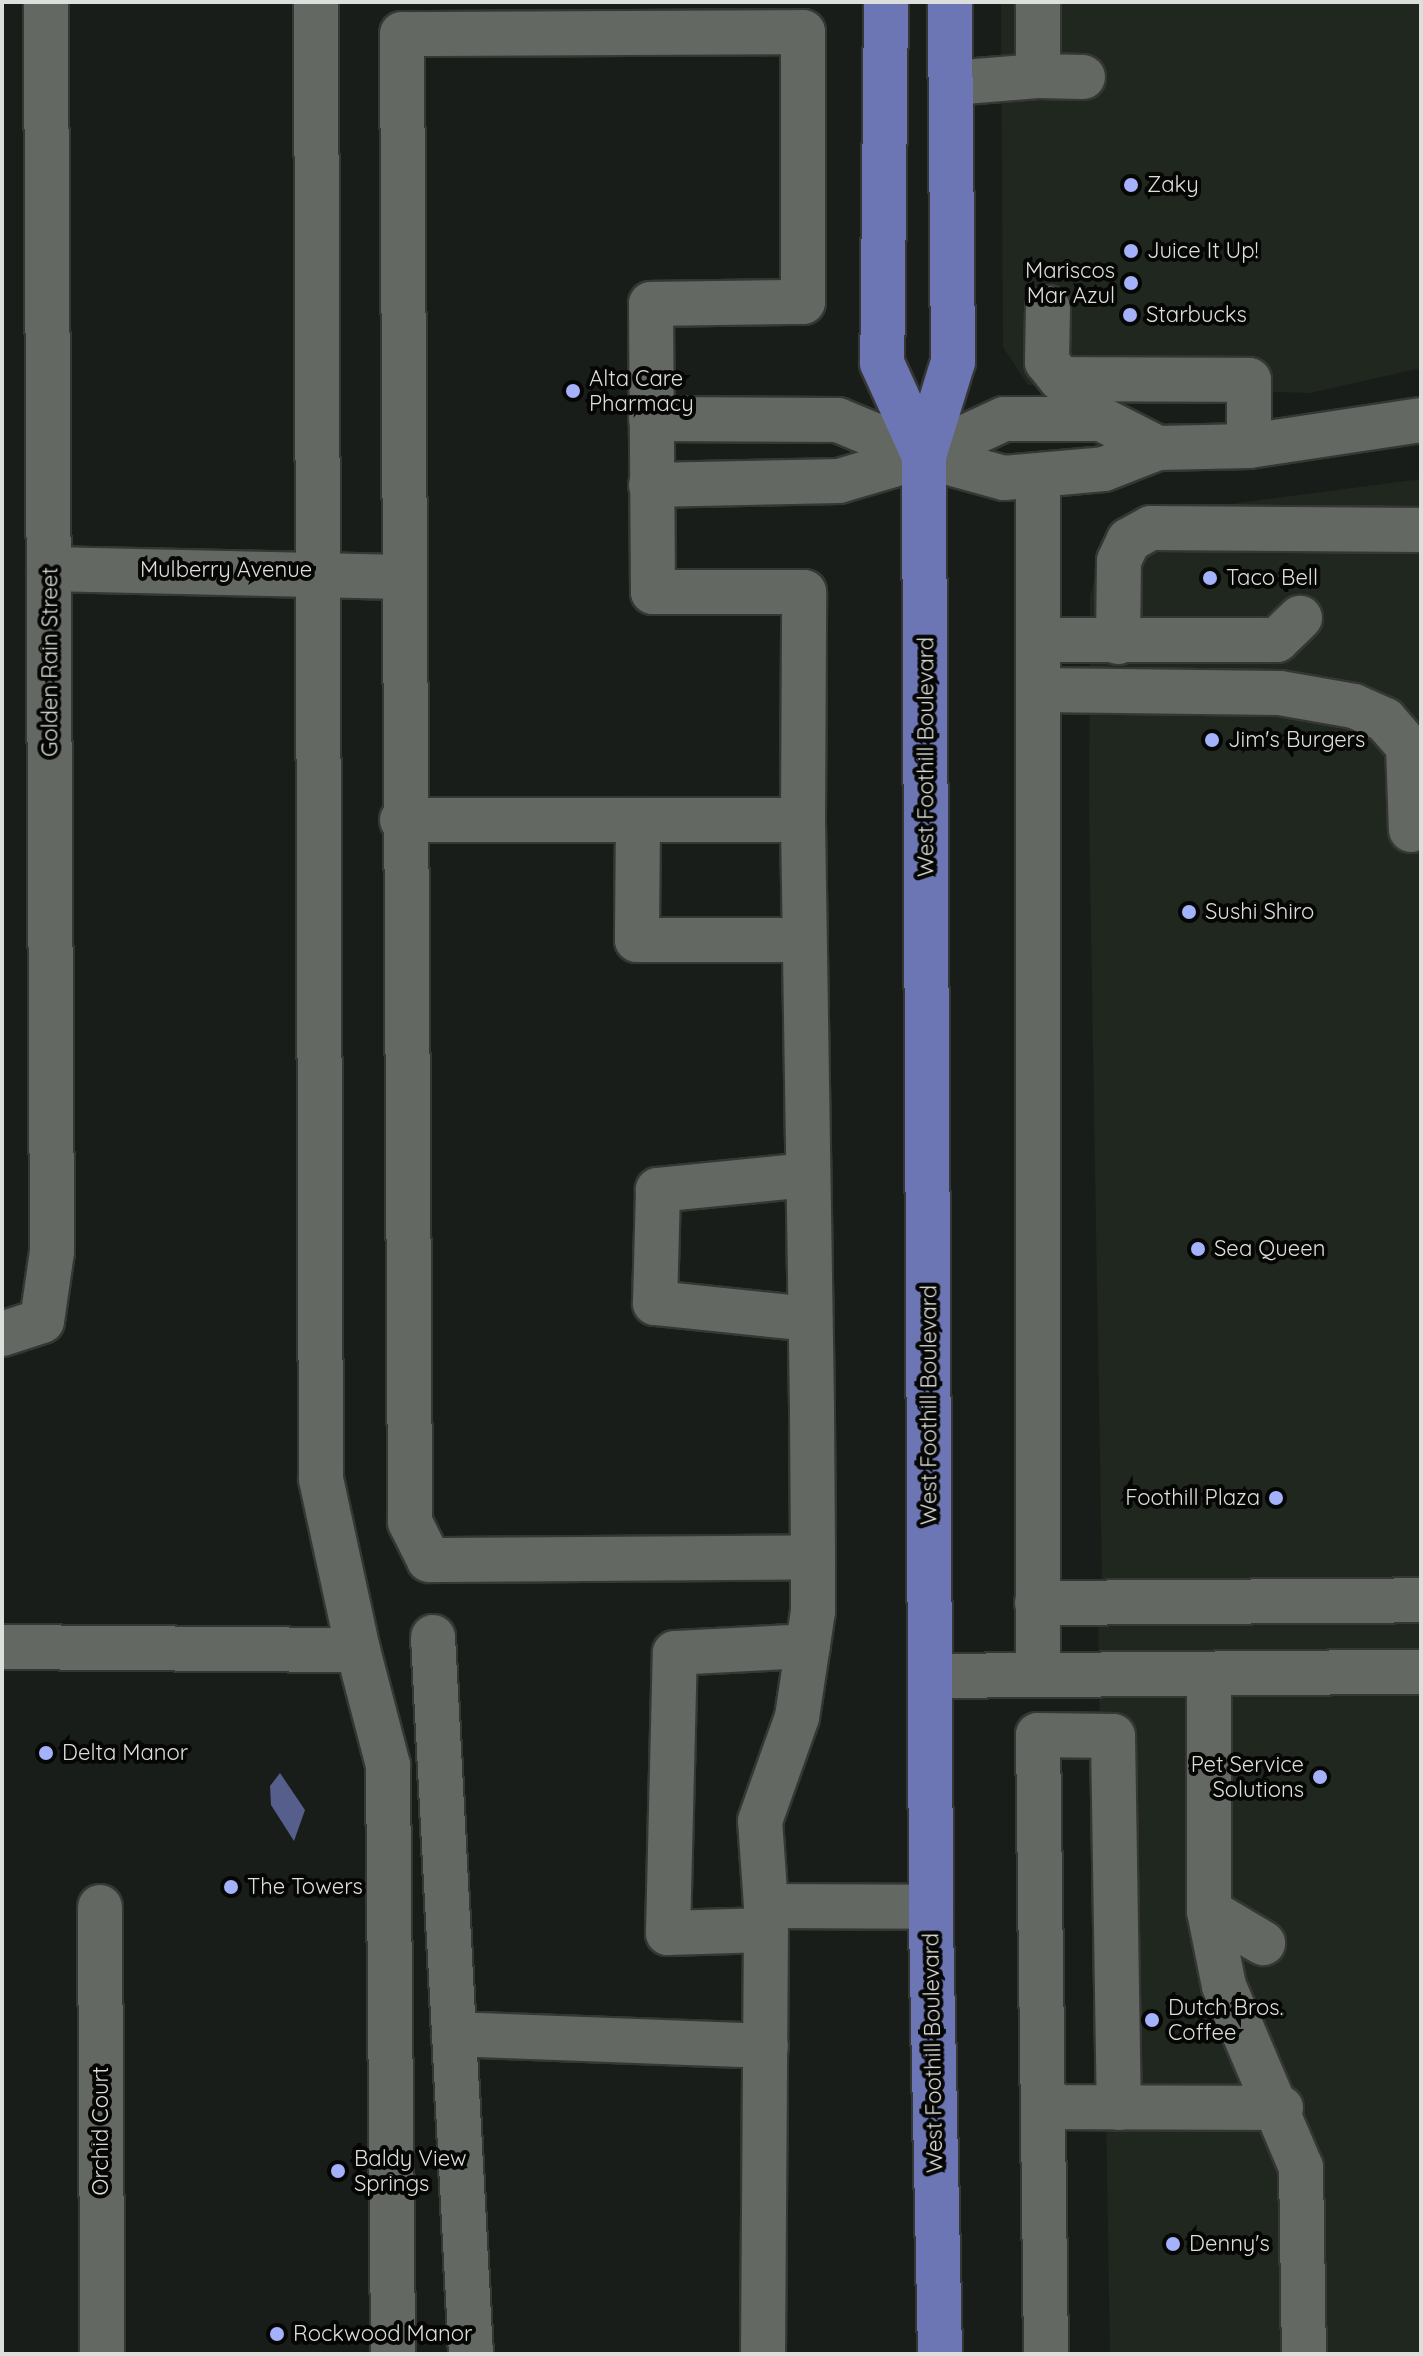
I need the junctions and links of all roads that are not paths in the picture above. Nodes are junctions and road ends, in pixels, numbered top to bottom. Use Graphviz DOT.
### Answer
graph roads {
  1 [pos="46,2"];
  2 [pos="316,2"];
  3 [pos="886,2"];
  4 [pos="950,2"];
  5 [pos="1038,2"];
  6 [pos="801,17"];
  7 [pos="1038,76"];
  8 [pos="1083,77"];
  9 [pos="952,83"];
  10 [pos="1048,308"];
  11 [pos="651,419"];
  12 [pos="1421,420"];
  13 [pos="1249,446"];
  14 [pos="1158,448"];
  15 [pos="924,456"];
  16 [pos="1038,476"];
  17 [pos="651,485"];
  18 [pos="1421,530"];
  19 [pos="49,569"];
  20 [pos="319,570"];
  21 [pos="402,577"];
  22 [pos="1300,618"];
  23 [pos="1038,640"];
  24 [pos="1118,642"];
  25 [pos="1039,690"];
  26 [pos="402,820"];
  27 [pos="638,820"];
  28 [pos="803,820"];
  29 [pos="1411,830"];
  30 [pos="804,940"];
  31 [pos="807,1175"];
  32 [pos="810,1319"];
  33 [pos="22,1328"];
  34 [pos="813,1557"];
  35 [pos="1421,1600"];
  36 [pos="1037,1603"];
  37 [pos="433,1637"];
  38 [pos="808,1646"];
  39 [pos="2,1647"];
  40 [pos="358,1650"];
  41 [pos="1421,1672"];
  42 [pos="1209,1674"];
  43 [pos="1038,1675"];
  44 [pos="930,1676"];
  45 [pos="100,1907"];
  46 [pos="931,1907"];
  47 [pos="1209,1911"];
  48 [pos="766,1918"];
  49 [pos="1263,1943"];
  50 [pos="454,2034"];
  51 [pos="766,2046"];
  52 [pos="1043,2107"];
  53 [pos="1119,2108"];
  54 [pos="1281,2108"];
  55 [pos="102,2354"];
  56 [pos="393,2354"];
  57 [pos="471,2354"];
  58 [pos="763,2354"];
  59 [pos="940,2354"];
  60 [pos="1046,2354"];
  61 [pos="1304,2354"];
  1 -- 19 [label="street, Golden Rain Street"];
  2 -- 20 [label="street"];
  3 -- 15 [label="main road, West Foothill Boulevard"];
  4 -- 9 [label="main road, West Foothill Boulevard"];
  5 -- 7 [label="street"];
  6 -- 11 [label="street"];
  6 -- 21 [label="street"];
  7 -- 8 [label="street"];
  7 -- 9 [label="street"];
  9 -- 15 [label="main road, West Foothill Boulevard"];
  10 -- 13 [label="street"];
  11 -- 15 [label="street"];
  11 -- 17 [label="street"];
  12 -- 13 [label="street"];
  13 -- 14 [label="street"];
  14 -- 15 [label="street"];
  14 -- 16 [label="street"];
  15 -- 16 [label="street"];
  15 -- 17 [label="street"];
  15 -- 44 [label="main road, West Foothill Boulevard"];
  16 -- 23 [label="street"];
  17 -- 28 [label="street"];
  18 -- 24 [label="street"];
  19 -- 20 [label="street, Mulberry Avenue"];
  19 -- 33 [label="street, Golden Rain Street"];
  20 -- 21 [label="street, Mulberry Avenue"];
  20 -- 40 [label="street"];
  21 -- 26 [label="street"];
  22 -- 24 [label="street"];
  23 -- 24 [label="street"];
  23 -- 25 [label="street"];
  25 -- 29 [label="street"];
  25 -- 36 [label="street"];
  26 -- 27 [label="street"];
  26 -- 34 [label="street"];
  27 -- 28 [label="street"];
  27 -- 30 [label="street"];
  28 -- 30 [label="street"];
  30 -- 31 [label="street"];
  31 -- 32 [label="street"];
  31 -- 32 [label="street"];
  32 -- 34 [label="street"];
  34 -- 38 [label="street"];
  35 -- 36 [label="street"];
  36 -- 43 [label="street"];
  37 -- 50 [label="street"];
  38 -- 48 [label="street"];
  38 -- 48 [label="street"];
  39 -- 40 [label="street"];
  40 -- 56 [label="street"];
  41 -- 42 [label="street"];
  42 -- 43 [label="street"];
  42 -- 47 [label="street"];
  43 -- 44 [label="street"];
  44 -- 46 [label="main road, West Foothill Boulevard"];
  45 -- 55 [label="street, Orchid Court"];
  46 -- 48 [label="street"];
  46 -- 59 [label="main road, West Foothill Boulevard"];
  47 -- 49 [label="street"];
  47 -- 54 [label="street"];
  48 -- 51 [label="street"];
  50 -- 51 [label="street"];
  50 -- 57 [label="street"];
  51 -- 58 [label="street"];
  52 -- 53 [label="street"];
  52 -- 53 [label="street"];
  52 -- 60 [label="street"];
  53 -- 54 [label="street"];
  54 -- 61 [label="street"];
}
